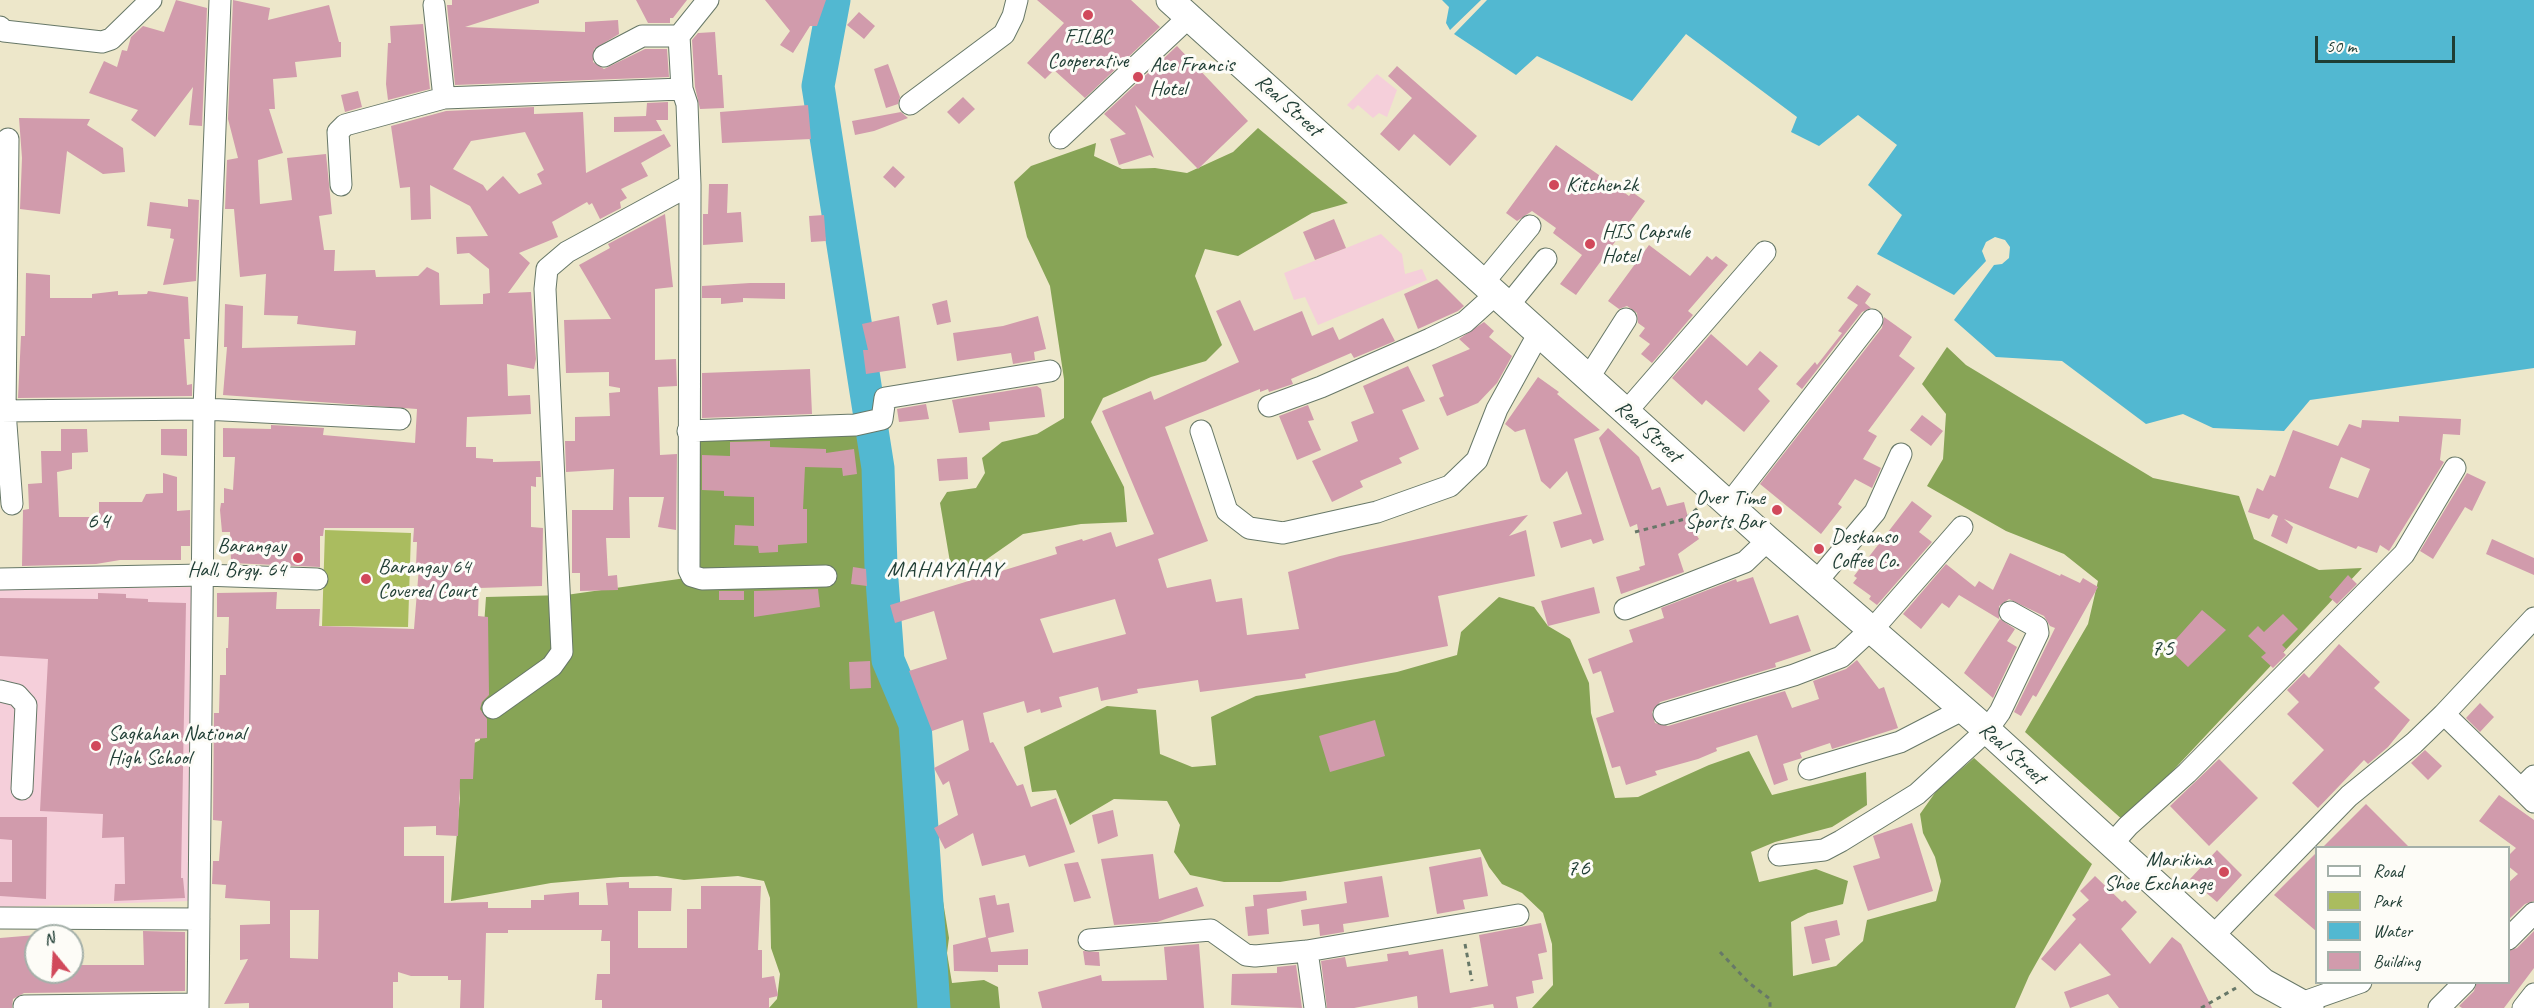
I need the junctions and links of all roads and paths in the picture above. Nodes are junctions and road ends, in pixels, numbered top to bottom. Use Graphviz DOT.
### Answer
graph roads {
  1 [pos="151,0"];
  2 [pos="220,0"];
  3 [pos="708,0"];
  4 [pos="1017,0"];
  5 [pos="434,5"];
  6 [pos="1179,8"];
  7 [pos="0,27"];
  8 [pos="679,36"];
  9 [pos="604,56"];
  10 [pos="682,89"];
  11 [pos="444,98"];
  12 [pos="910,104"];
  13 [pos="1060,138"];
  14 [pos="8,139"];
  15 [pos="341,185"];
  16 [pos="690,185"];
  17 [pos="1530,226"];
  18 [pos="1765,252"];
  19 [pos="1546,259"];
  20 [pos="1496,294"];
  21 [pos="1626,319"];
  22 [pos="1872,320"];
  23 [pos="1540,332"];
  24 [pos="1050,370"];
  25 [pos="1589,377"];
  26 [pos="1269,406"];
  27 [pos="204,409"];
  28 [pos="2,411"];
  29 [pos="1626,412"];
  30 [pos="400,419"];
  31 [pos="688,431"];
  32 [pos="1201,431"];
  33 [pos="1901,454"];
  34 [pos="2456,468"];
  35 [pos="1723,499"];
  36 [pos="12,504"];
  37 [pos="1962,527"];
  38 [pos="1635,532"];
  39 [pos="1768,540"];
  40 [pos="203,575"];
  41 [pos="826,576"];
  42 [pos="0,579"];
  43 [pos="317,579"];
  44 [pos="1817,581"];
  45 [pos="1625,609"];
  46 [pos="2010,612"];
  47 [pos="2534,618"];
  48 [pos="1871,629"];
  49 [pos="0,692"];
  50 [pos="493,708"];
  51 [pos="1962,710"];
  52 [pos="1664,714"];
  53 [pos="2444,714"];
  54 [pos="1987,730"];
  55 [pos="1809,769"];
  56 [pos="22,789"];
  57 [pos="2530,789"];
  58 [pos="2112,844"];
  59 [pos="1779,855"];
  60 [pos="2534,913"];
  61 [pos="1518,915"];
  62 [pos="0,918"];
  63 [pos="199,919"];
  64 [pos="1462,925"];
  65 [pos="2213,936"];
  66 [pos="2510,937"];
  67 [pos="1089,940"];
  68 [pos="1307,951"];
  69 [pos="1720,952"];
  70 [pos="2258,976"];
  71 [pos="1472,981"];
  72 [pos="2356,984"];
  73 [pos="2463,984"];
  74 [pos="2534,994"];
  75 [pos="24,1006"];
  76 [pos="198,1006"];
  77 [pos="2298,1006"];
  78 [pos="1315,1008"];
  79 [pos="1770,1008"];
  80 [pos="2201,1008"];
  81 [pos="2439,1008"];
  82 [pos="2523,1008"];
  1 -- 7 [label="street"];
  2 -- 27 [label="street"];
  3 -- 8 [label="street"];
  4 -- 12 [label="street"];
  5 -- 11 [label="street"];
  6 -- 13 [label="street"];
  6 -- 20 [label="main road, Real Street"];
  8 -- 9 [label="street"];
  8 -- 10 [label="street"];
  10 -- 11 [label="street"];
  10 -- 16 [label="street"];
  11 -- 15 [label="street"];
  14 -- 28 [label="street"];
  16 -- 31 [label="street"];
  16 -- 50 [label="street"];
  17 -- 20 [label="street"];
  18 -- 29 [label="street"];
  19 -- 20 [label="street"];
  20 -- 23 [label="main road, Real Street"];
  20 -- 26 [label="street"];
  21 -- 25 [label="street"];
  22 -- 35 [label="street"];
  23 -- 25 [label="main road, Real Street"];
  23 -- 32 [label="street"];
  24 -- 31 [label="street"];
  25 -- 29 [label="main road, Real Street"];
  27 -- 28 [label="street"];
  27 -- 30 [label="street"];
  27 -- 40 [label="street"];
  28 -- 36 [label="street"];
  29 -- 35 [label="main road, Real Street"];
  31 -- 41 [label="street"];
  33 -- 44 [label="street"];
  34 -- 58 [label="street"];
  35 -- 38 [label="path"];
  35 -- 39 [label="main road, Real Street"];
  37 -- 48 [label="street"];
  39 -- 44 [label="main road, Real Street"];
  39 -- 45 [label="street"];
  40 -- 42 [label="street"];
  40 -- 43 [label="street"];
  40 -- 63 [label="street"];
  44 -- 48 [label="main road, Real Street"];
  46 -- 54 [label="street"];
  47 -- 53 [label="street"];
  48 -- 51 [label="main road, Real Street"];
  48 -- 52 [label="street"];
  49 -- 56 [label="street"];
  51 -- 54 [label="main road, Real Street"];
  51 -- 55 [label="street"];
  53 -- 57 [label="street"];
  53 -- 65 [label="street"];
  54 -- 58 [label="main road, Real Street"];
  54 -- 59 [label="street"];
  58 -- 65 [label="main road, Real Street"];
  60 -- 66 [label="street"];
  61 -- 64 [label="street"];
  62 -- 63 [label="street"];
  63 -- 76 [label="street"];
  64 -- 68 [label="street"];
  64 -- 71 [label="path"];
  65 -- 70 [label="main road, Real Street"];
  67 -- 68 [label="street"];
  68 -- 78 [label="street"];
  69 -- 79 [label="path"];
  70 -- 77 [label="main road, Real Street"];
  70 -- 80 [label="path"];
  72 -- 77 [label="street"];
  73 -- 81 [label="street"];
  74 -- 82 [label="street"];
  75 -- 76 [label="street"];
}
